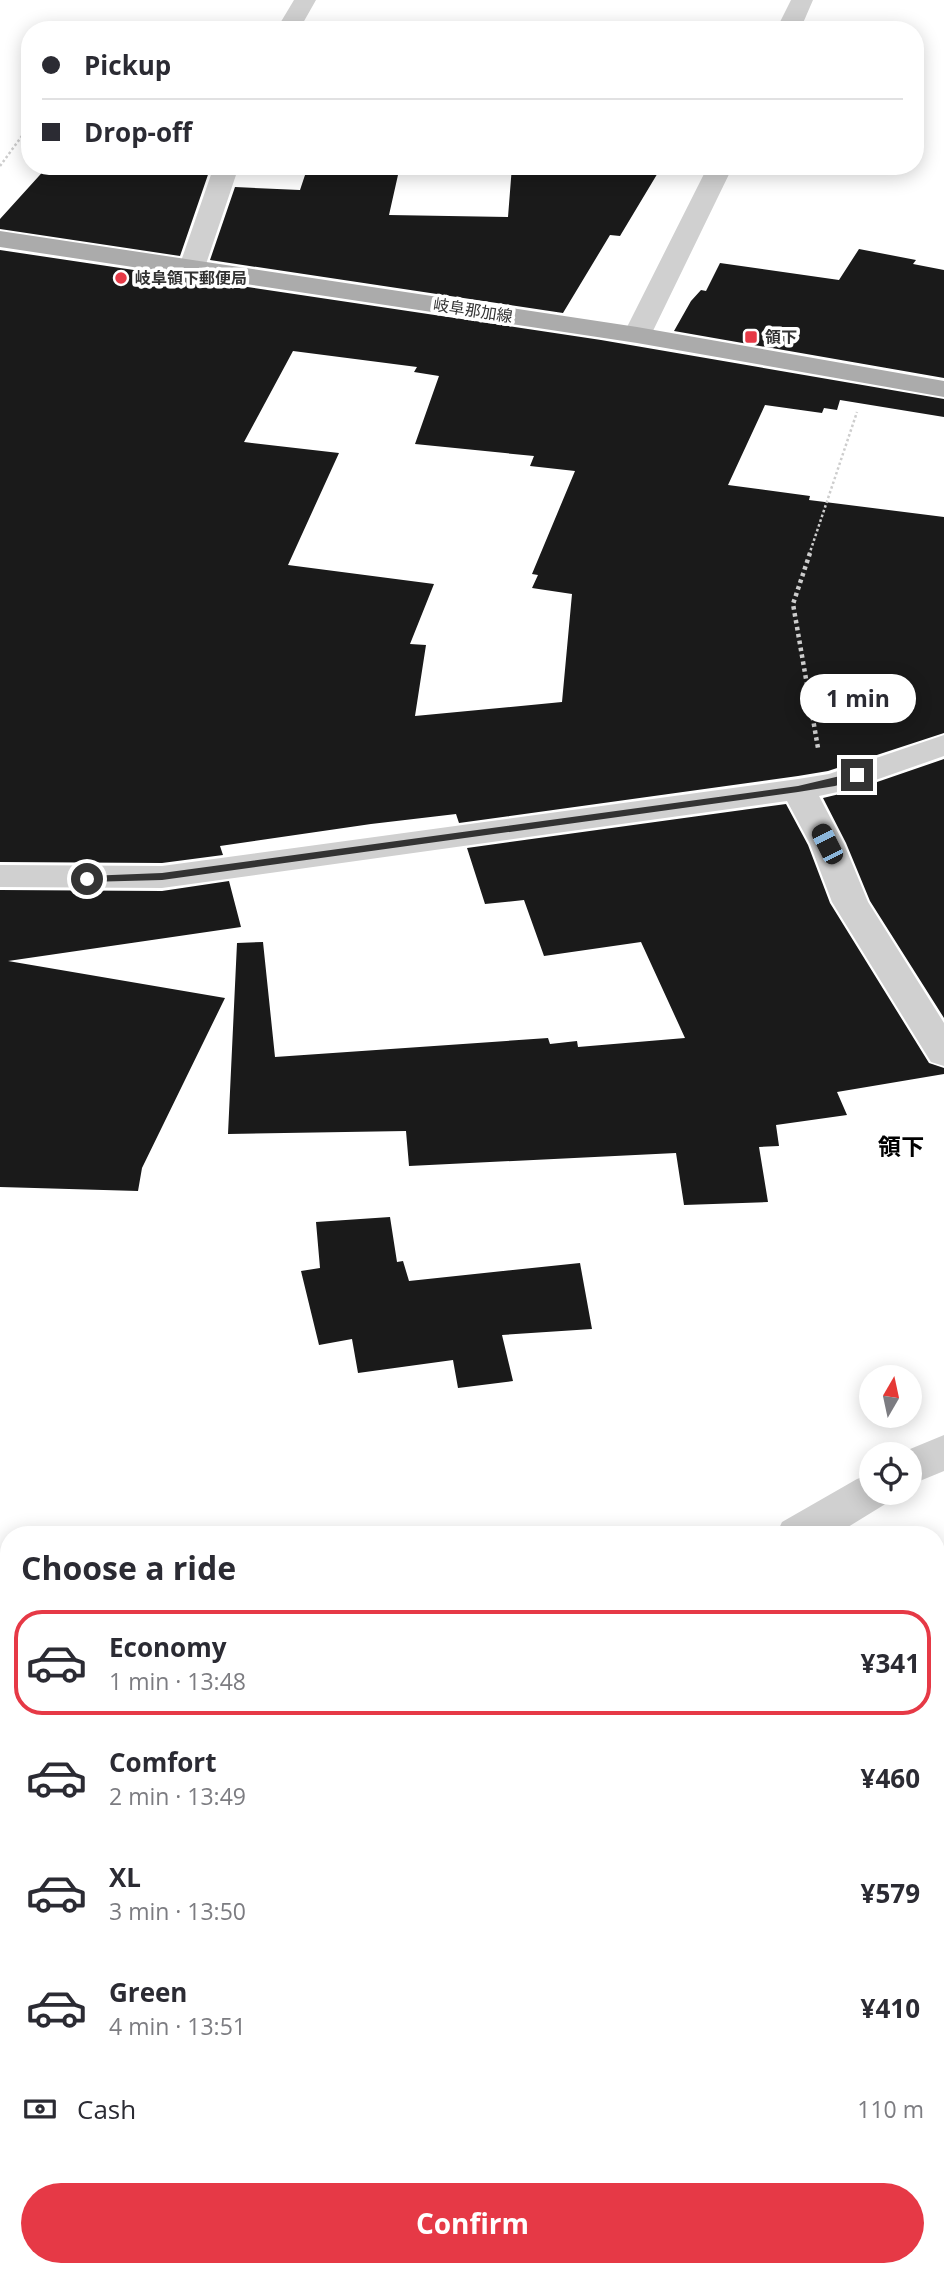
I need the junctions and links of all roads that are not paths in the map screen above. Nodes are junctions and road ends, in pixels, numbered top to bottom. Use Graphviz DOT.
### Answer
graph roads {
  1 [pos="305,0"];
  2 [pos="802,0"];
  3 [pos="292,21"];
  4 [pos="792,21"];
  5 [pos="224,175"];
  6 [pos="716,175"];
  7 [pos="0,239"];
  8 [pos="192,267"];
  9 [pos="637,335"];
  10 [pos="944,389"];
  11 [pos="944,745"];
  12 [pos="798,789"];
  13 [pos="0,876"];
  14 [pos="944,1054"];
  15 [pos="944,1452"];
  16 [pos="922,1462"];
  17 [pos="859,1499"];
  18 [pos="813,1526"];
  1 -- 3 [label="street"];
  2 -- 4 [label="street"];
  5 -- 8 [label="street"];
  6 -- 9 [label="street"];
  7 -- 8 [label="main road, 岐阜那加線"];
  8 -- 9 [label="main road, 岐阜那加線"];
  9 -- 10 [label="main road, 岐阜那加線"];
  11 -- 12 [label="street"];
  12 -- 13 [label="street"];
  12 -- 14 [label="street"];
  15 -- 16 [label="street"];
  17 -- 18 [label="street"];
}
